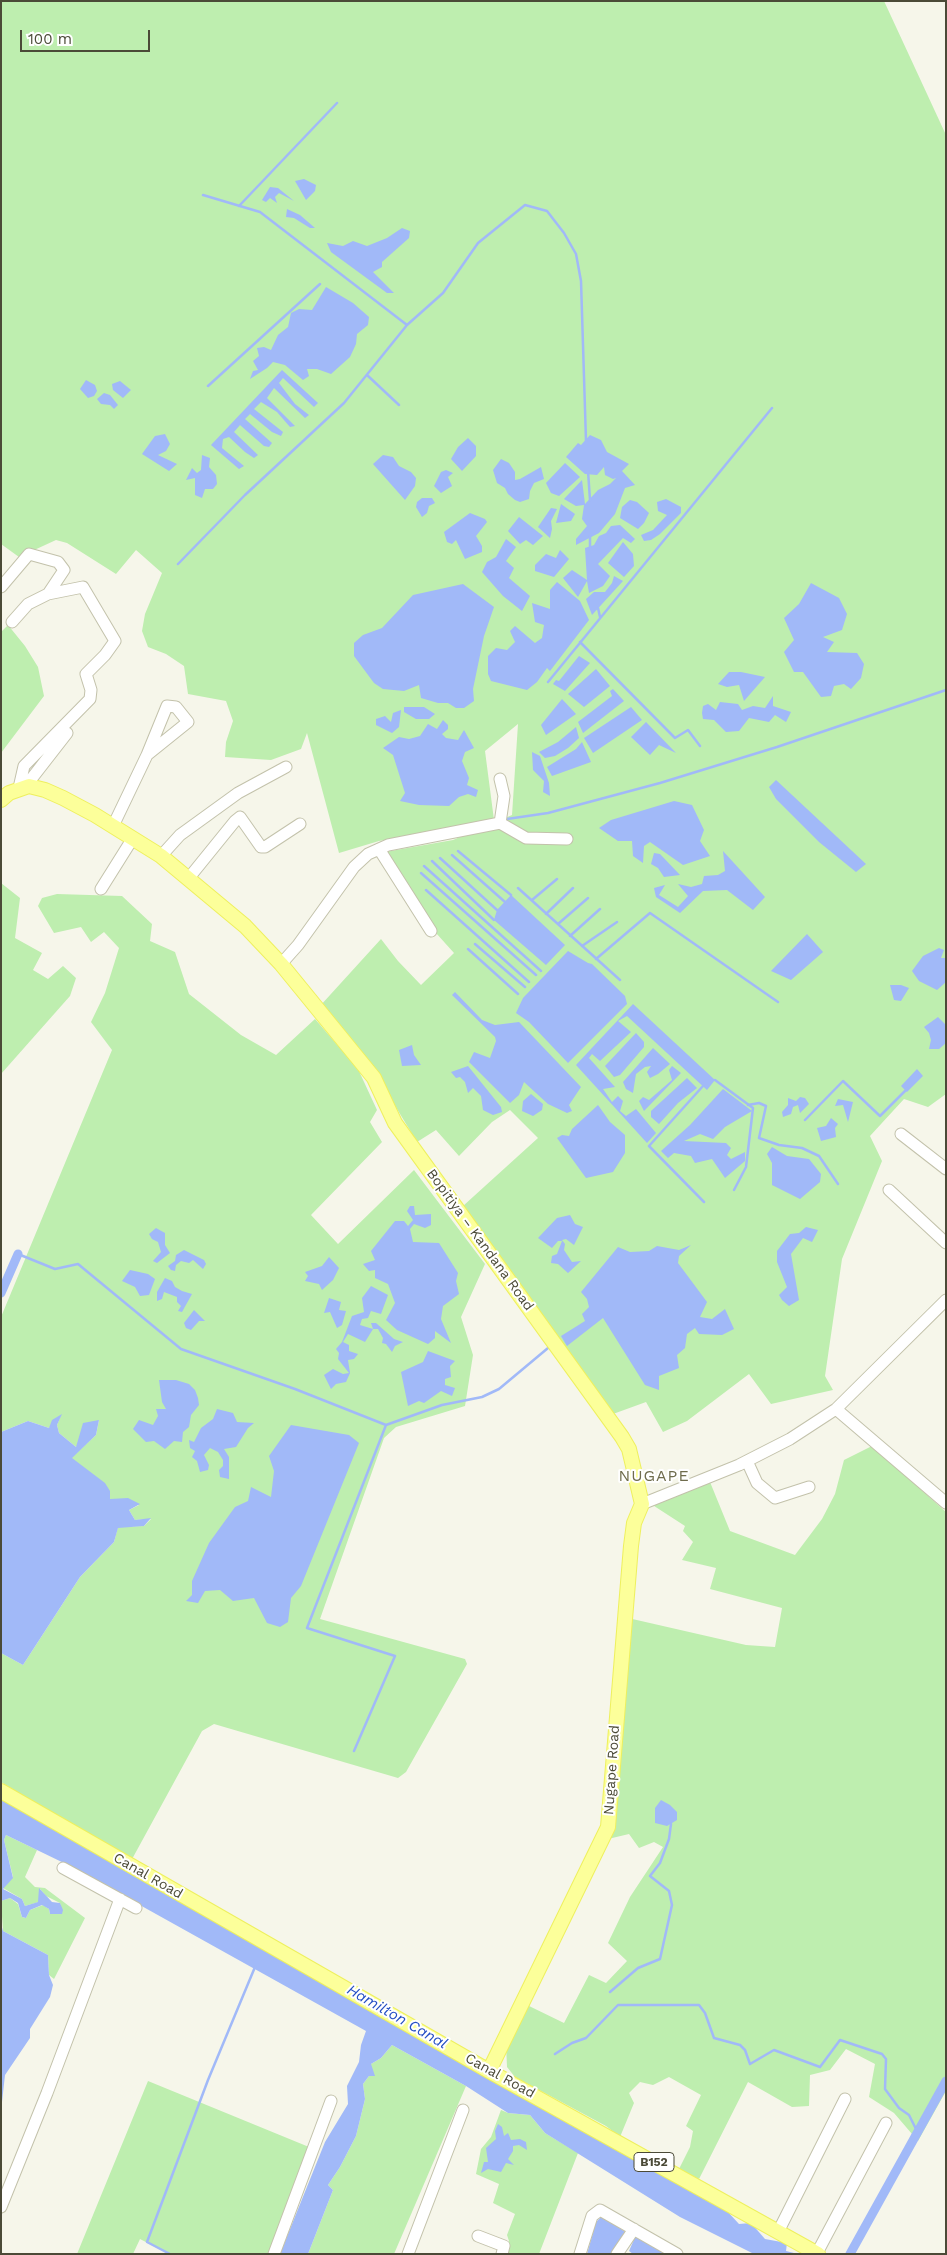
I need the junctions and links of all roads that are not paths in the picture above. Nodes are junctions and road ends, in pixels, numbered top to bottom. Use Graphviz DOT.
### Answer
graph roads {
  1 [pos="1,587"];
  2 [pos="48,594"];
  3 [pos="12,622"];
  4 [pos="67,733"];
  5 [pos="148,754"];
  6 [pos="286,766"];
  7 [pos="500,779"];
  8 [pos="22,787"];
  9 [pos="1,800"];
  10 [pos="500,823"];
  11 [pos="300,824"];
  12 [pos="113,826"];
  13 [pos="133,838"];
  14 [pos="567,839"];
  15 [pos="379,849"];
  16 [pos="161,856"];
  17 [pos="188,879"];
  18 [pos="101,890"];
  19 [pos="431,931"];
  20 [pos="281,964"];
  21 [pos="900,1134"];
  22 [pos="946,1169"];
  23 [pos="888,1190"];
  24 [pos="946,1242"];
  25 [pos="945,1302"];
  26 [pos="836,1409"];
  27 [pos="747,1461"];
  28 [pos="809,1487"];
  29 [pos="946,1503"];
  30 [pos="642,1504"];
  31 [pos="1,1791"];
  32 [pos="63,1868"];
  33 [pos="120,1899"];
  34 [pos="136,1908"];
  35 [pos="489,2070"];
  36 [pos="845,2099"];
  37 [pos="331,2101"];
  38 [pos="463,2110"];
  39 [pos="886,2123"];
  40 [pos="1,2207"];
  41 [pos="634,2229"];
  42 [pos="778,2232"];
  43 [pos="478,2236"];
  44 [pos="274,2254"];
  45 [pos="408,2254"];
  46 [pos="502,2254"];
  47 [pos="580,2254"];
  48 [pos="617,2254"];
  49 [pos="677,2254"];
  50 [pos="818,2254"];
  1 -- 2 [label="street"];
  2 -- 3 [label="street"];
  2 -- 8 [label="street"];
  4 -- 8 [label="street"];
  5 -- 12 [label="street"];
  6 -- 16 [label="street"];
  7 -- 10 [label="street"];
  8 -- 9 [label="main road"];
  8 -- 12 [label="main road, Bopitiya – Kandana Road"];
  10 -- 14 [label="street"];
  10 -- 15 [label="street"];
  11 -- 17 [label="street"];
  12 -- 13 [label="main road, Bopitiya – Kandana Road"];
  13 -- 16 [label="main road, Bopitiya – Kandana Road"];
  13 -- 18 [label="street"];
  15 -- 19 [label="street"];
  15 -- 20 [label="street"];
  16 -- 17 [label="main road, Bopitiya – Kandana Road"];
  17 -- 20 [label="main road, Bopitiya – Kandana Road"];
  20 -- 30 [label="main road, Bopitiya – Kandana Road"];
  21 -- 22 [label="street"];
  23 -- 24 [label="street"];
  25 -- 26 [label="street"];
  26 -- 27 [label="street"];
  26 -- 29 [label="street"];
  27 -- 28 [label="street"];
  27 -- 30 [label="street"];
  30 -- 35 [label="main road, Nugape Road"];
  31 -- 35 [label="main road, Canal Road"];
  32 -- 33 [label="street"];
  33 -- 34 [label="street"];
  33 -- 40 [label="street"];
  35 -- 42 [label="main road, Canal Road / B152"];
  36 -- 42 [label="street"];
  37 -- 44 [label="street"];
  38 -- 45 [label="street"];
  39 -- 50 [label="street"];
  41 -- 47 [label="street"];
  41 -- 48 [label="street"];
  41 -- 49 [label="street"];
  42 -- 50 [label="main road, Canal Road / B152"];
  43 -- 46 [label="street"];
}
